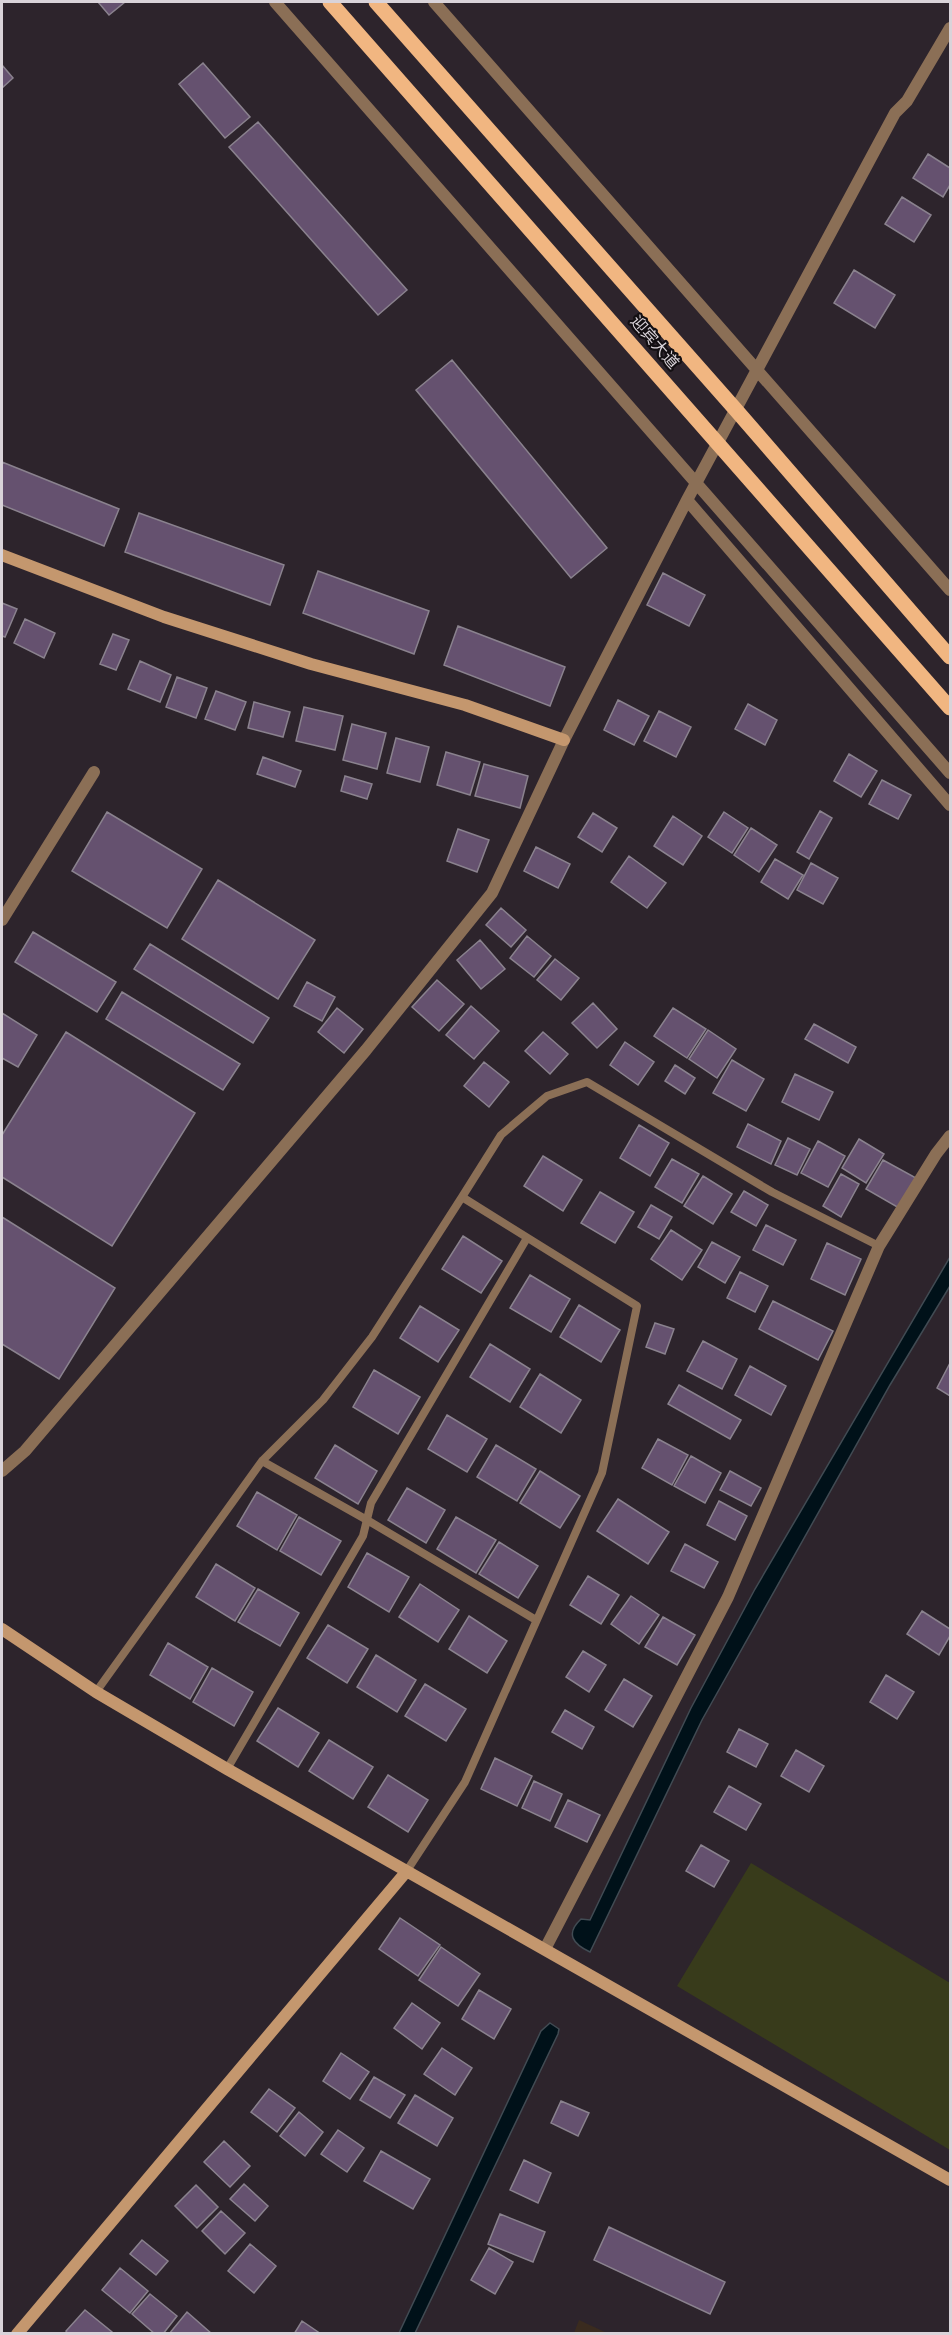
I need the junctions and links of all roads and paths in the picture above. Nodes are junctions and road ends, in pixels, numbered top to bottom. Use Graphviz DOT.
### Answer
graph roads {
  1 [pos="275,2"];
  2 [pos="330,2"];
  3 [pos="376,2"];
  4 [pos="434,2"];
  5 [pos="951,28"];
  6 [pos="758,370"];
  7 [pos="736,410"];
  8 [pos="719,442"];
  9 [pos="697,483"];
  10 [pos="687,500"];
  11 [pos="2,555"];
  12 [pos="951,590"];
  13 [pos="951,657"];
  14 [pos="951,708"];
  15 [pos="564,740"];
  16 [pos="94,772"];
  17 [pos="951,772"];
  18 [pos="951,805"];
  19 [pos="2,920"];
  20 [pos="951,1136"];
  21 [pos="462,1197"];
  22 [pos="527,1238"];
  23 [pos="879,1246"];
  24 [pos="262,1461"];
  25 [pos="2,1471"];
  26 [pos="367,1520"];
  27 [pos="536,1620"];
  28 [pos="2,1629"];
  29 [pos="96,1692"];
  30 [pos="227,1769"];
  31 [pos="406,1872"];
  32 [pos="545,1949"];
  33 [pos="951,2180"];
  34 [pos="17,2334"];
  1 -- 9 [label="street"];
  2 -- 8 [label="main road, 迎宾大道"];
  3 -- 7 [label="main road, 迎宾大道"];
  4 -- 6 [label="street"];
  5 -- 6 [label="street"];
  6 -- 7 [label="street"];
  6 -- 12 [label="street"];
  7 -- 8 [label="street"];
  7 -- 13 [label="main road, 迎宾大道"];
  8 -- 9 [label="street"];
  8 -- 14 [label="main road, 迎宾大道"];
  9 -- 10 [label="street"];
  9 -- 17 [label="street"];
  10 -- 15 [label="street"];
  10 -- 18 [label="street"];
  11 -- 15 [label="street"];
  15 -- 25 [label="street"];
  16 -- 19 [label="street"];
  20 -- 23 [label="street"];
  21 -- 22 [label="lane"];
  21 -- 23 [label="lane"];
  21 -- 24 [label="lane"];
  22 -- 26 [label="lane"];
  22 -- 27 [label="lane"];
  23 -- 32 [label="street"];
  24 -- 26 [label="lane"];
  24 -- 29 [label="lane"];
  26 -- 27 [label="lane"];
  26 -- 30 [label="lane"];
  27 -- 31 [label="lane"];
  28 -- 29 [label="street"];
  29 -- 30 [label="street"];
  30 -- 31 [label="street"];
  31 -- 32 [label="street"];
  31 -- 34 [label="street"];
  32 -- 33 [label="street"];
}
